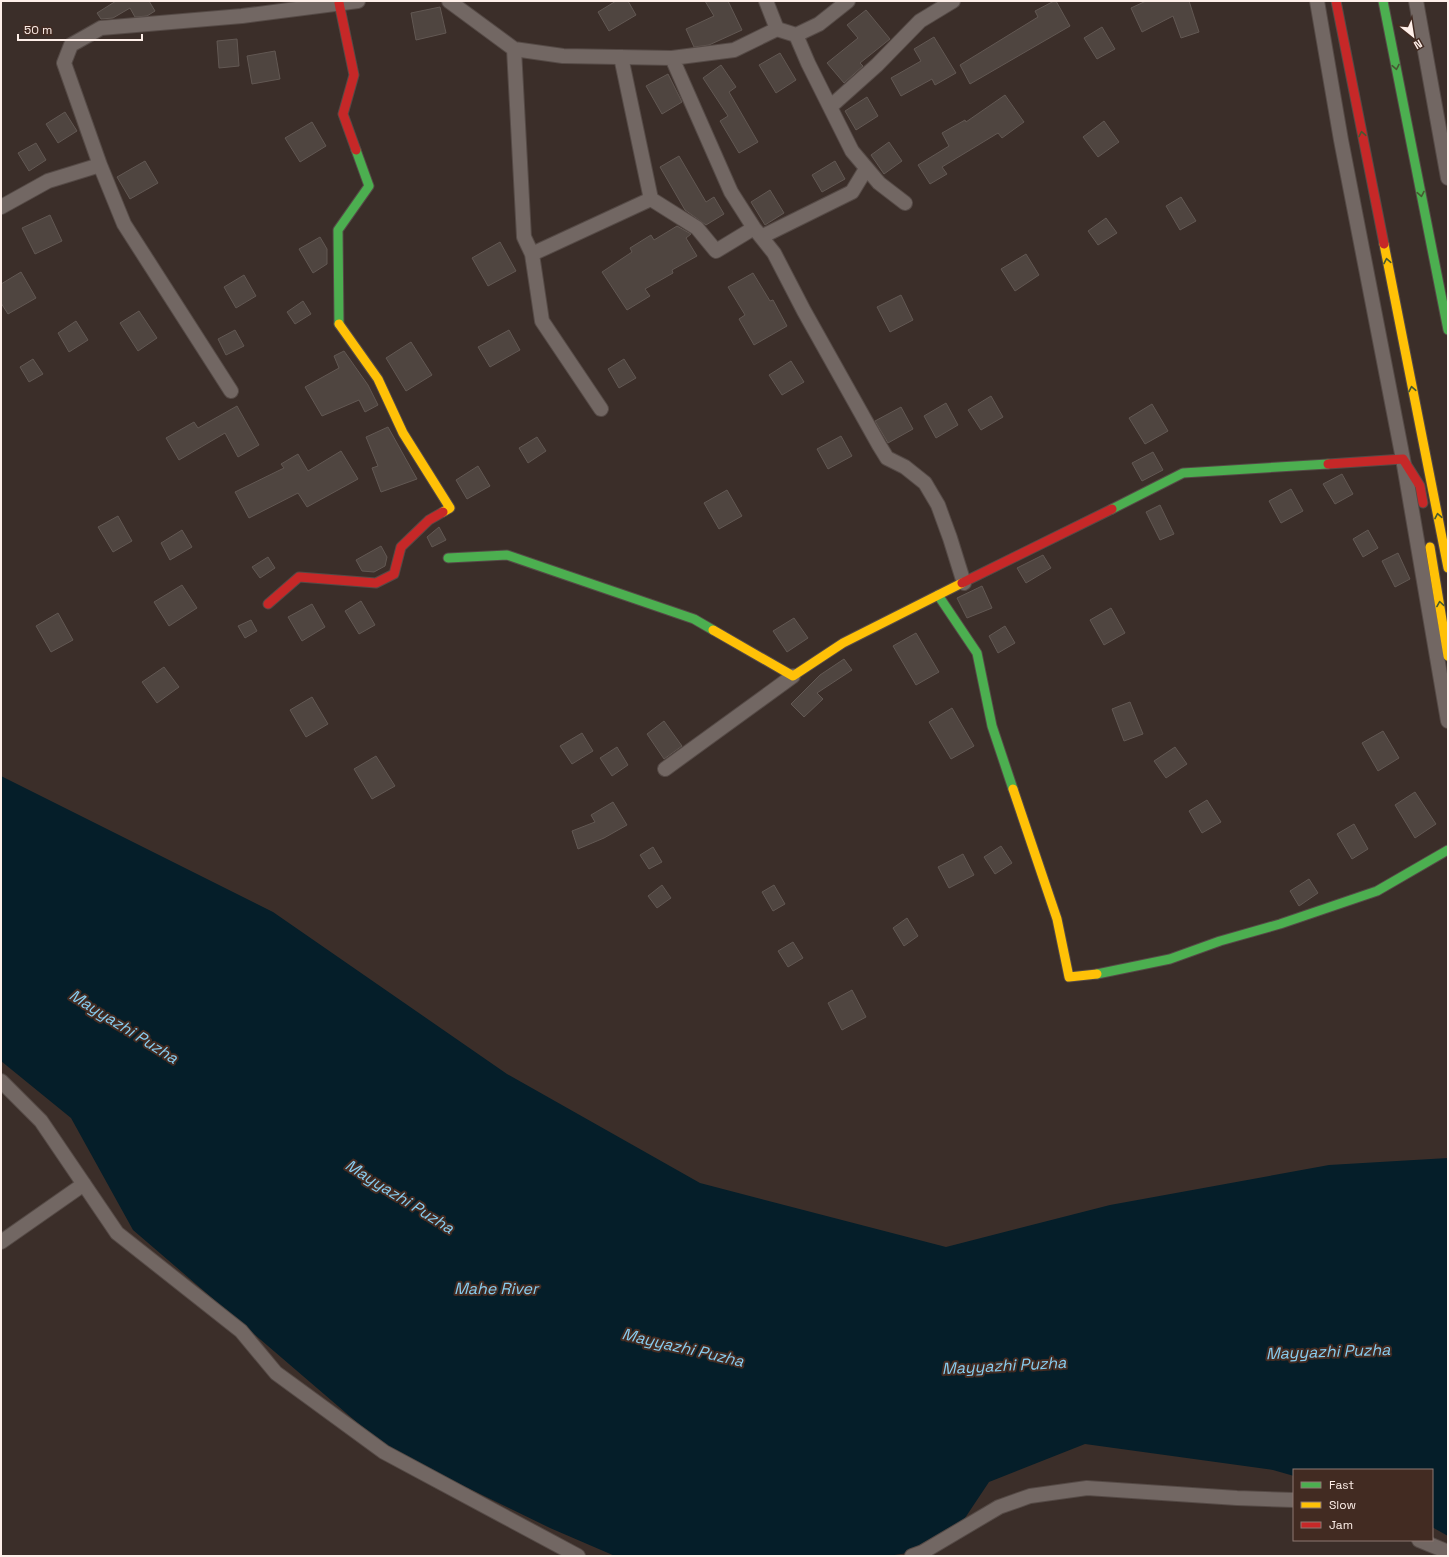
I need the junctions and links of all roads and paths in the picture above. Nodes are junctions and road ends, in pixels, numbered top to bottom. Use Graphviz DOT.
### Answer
graph roads {
  1 [pos="358,1"];
  2 [pos="449,1"];
  3 [pos="766,1"];
  4 [pos="848,1"];
  5 [pos="953,1"];
  6 [pos="1317,1"];
  7 [pos="1336,1"];
  8 [pos="1383,1"];
  9 [pos="1416,1"];
  10 [pos="339,4"];
  11 [pos="777,29"];
  12 [pos="796,35"];
  13 [pos="514,49"];
  14 [pos="621,57"];
  15 [pos="672,58"];
  16 [pos="830,107"];
  17 [pos="100,165"];
  18 [pos="866,168"];
  19 [pos="1448,178"];
  20 [pos="651,199"];
  21 [pos="905,203"];
  22 [pos="1,207"];
  23 [pos="758,233"];
  24 [pos="532,254"];
  25 [pos="1448,330"];
  26 [pos="231,391"];
  27 [pos="601,409"];
  28 [pos="1403,460"];
  29 [pos="1424,509"];
  30 [pos="1429,540"];
  31 [pos="448,558"];
  32 [pos="1448,568"];
  33 [pos="964,583"];
  34 [pos="938,595"];
  35 [pos="268,604"];
  36 [pos="1448,656"];
  37 [pos="793,676"];
  38 [pos="1448,721"];
  39 [pos="665,769"];
  40 [pos="1448,850"];
  41 [pos="1,1081"];
  42 [pos="84,1184"];
  43 [pos="1,1242"];
  44 [pos="1293,1500"];
  45 [pos="1421,1541"];
  46 [pos="1448,1552"];
  47 [pos="578,1556"];
  48 [pos="912,1556"];
  1 -- 10 [label="street"];
  2 -- 13 [label="street"];
  3 -- 11 [label="street"];
  4 -- 12 [label="street"];
  5 -- 16 [label="street"];
  6 -- 28 [label="street"];
  32 -- 7 [label="main road, one-way"];
  8 -- 25 [label="main road, one-way"];
  9 -- 19 [label="street"];
  10 -- 17 [label="street"];
  10 -- 35 [label="main road"];
  11 -- 12 [label="street"];
  11 -- 15 [label="street"];
  12 -- 16 [label="street"];
  13 -- 14 [label="street"];
  13 -- 24 [label="street"];
  14 -- 15 [label="street"];
  14 -- 20 [label="street"];
  15 -- 23 [label="street"];
  16 -- 18 [label="street"];
  17 -- 22 [label="street"];
  17 -- 26 [label="street"];
  18 -- 21 [label="street"];
  18 -- 23 [label="street"];
  20 -- 23 [label="street"];
  20 -- 24 [label="street"];
  23 -- 33 [label="street"];
  24 -- 27 [label="street"];
  28 -- 29 [label="main road"];
  28 -- 33 [label="main road"];
  28 -- 38 [label="street"];
  36 -- 30 [label="main road, one-way"];
  31 -- 37 [label="main road"];
  33 -- 34 [label="main road"];
  34 -- 37 [label="main road"];
  34 -- 40 [label="main road"];
  37 -- 39 [label="street"];
  41 -- 42 [label="street"];
  42 -- 43 [label="street"];
  42 -- 47 [label="street"];
  44 -- 48 [label="street"];
  45 -- 46 [label="street"];
}
